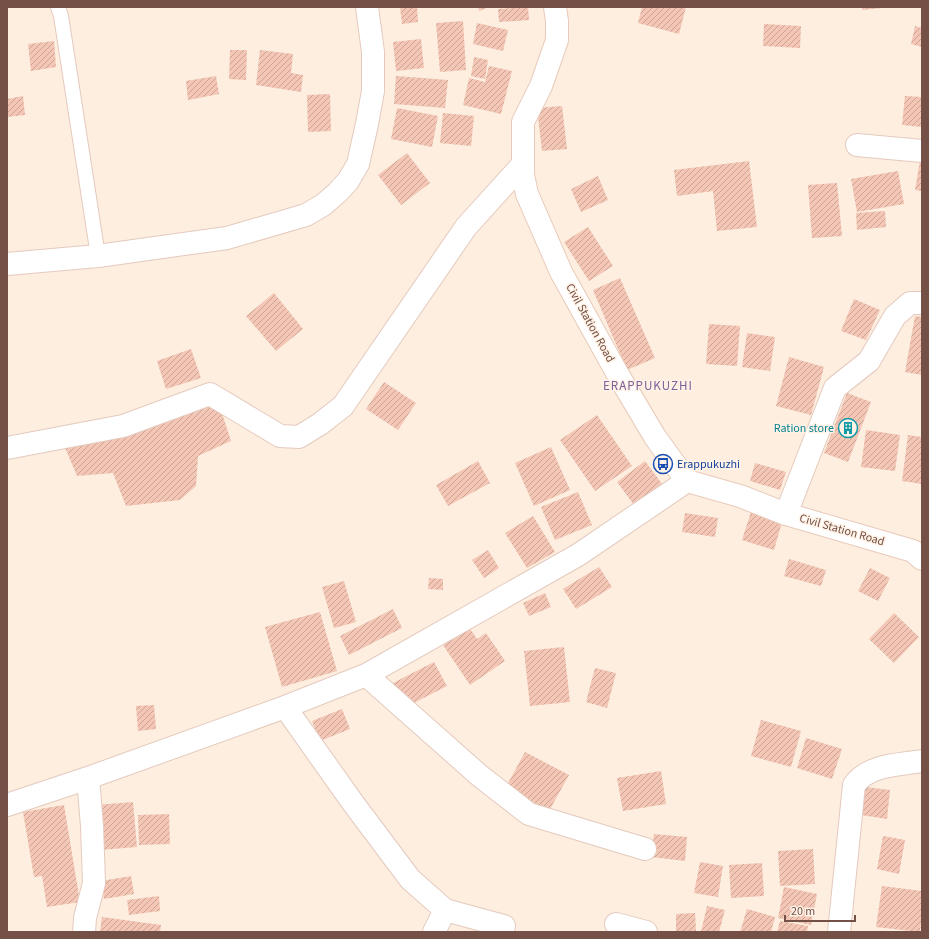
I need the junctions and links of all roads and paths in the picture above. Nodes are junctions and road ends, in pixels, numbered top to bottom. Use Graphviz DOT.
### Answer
graph roads {
  1 [pos="58,7"];
  2 [pos="367,7"];
  3 [pos="555,7"];
  4 [pos="857,145"];
  5 [pos="922,151"];
  6 [pos="523,164"];
  7 [pos="98,256"];
  8 [pos="7,264"];
  9 [pos="922,303"];
  10 [pos="7,448"];
  11 [pos="687,481"];
  12 [pos="786,514"];
  13 [pos="922,559"];
  14 [pos="366,675"];
  15 [pos="285,707"];
  16 [pos="922,762"];
  17 [pos="88,778"];
  18 [pos="7,805"];
  19 [pos="645,849"];
  20 [pos="445,910"];
  21 [pos="616,924"];
  22 [pos="504,926"];
  23 [pos="84,932"];
  24 [pos="434,932"];
  25 [pos="646,932"];
  26 [pos="838,932"];
  1 -- 7 [label="lane"];
  2 -- 7 [label="street"];
  3 -- 6 [label="street, Civil Station Road"];
  4 -- 5 [label="street"];
  6 -- 10 [label="street"];
  6 -- 11 [label="street, Civil Station Road"];
  7 -- 8 [label="street"];
  9 -- 12 [label="street"];
  11 -- 12 [label="street, Civil Station Road"];
  11 -- 14 [label="street"];
  12 -- 13 [label="street, Civil Station Road"];
  14 -- 15 [label="street"];
  14 -- 19 [label="street"];
  15 -- 17 [label="street"];
  15 -- 20 [label="street"];
  16 -- 26 [label="street"];
  17 -- 18 [label="street"];
  17 -- 23 [label="street"];
  20 -- 22 [label="street"];
  20 -- 24 [label="street"];
  21 -- 25 [label="street"];
}
